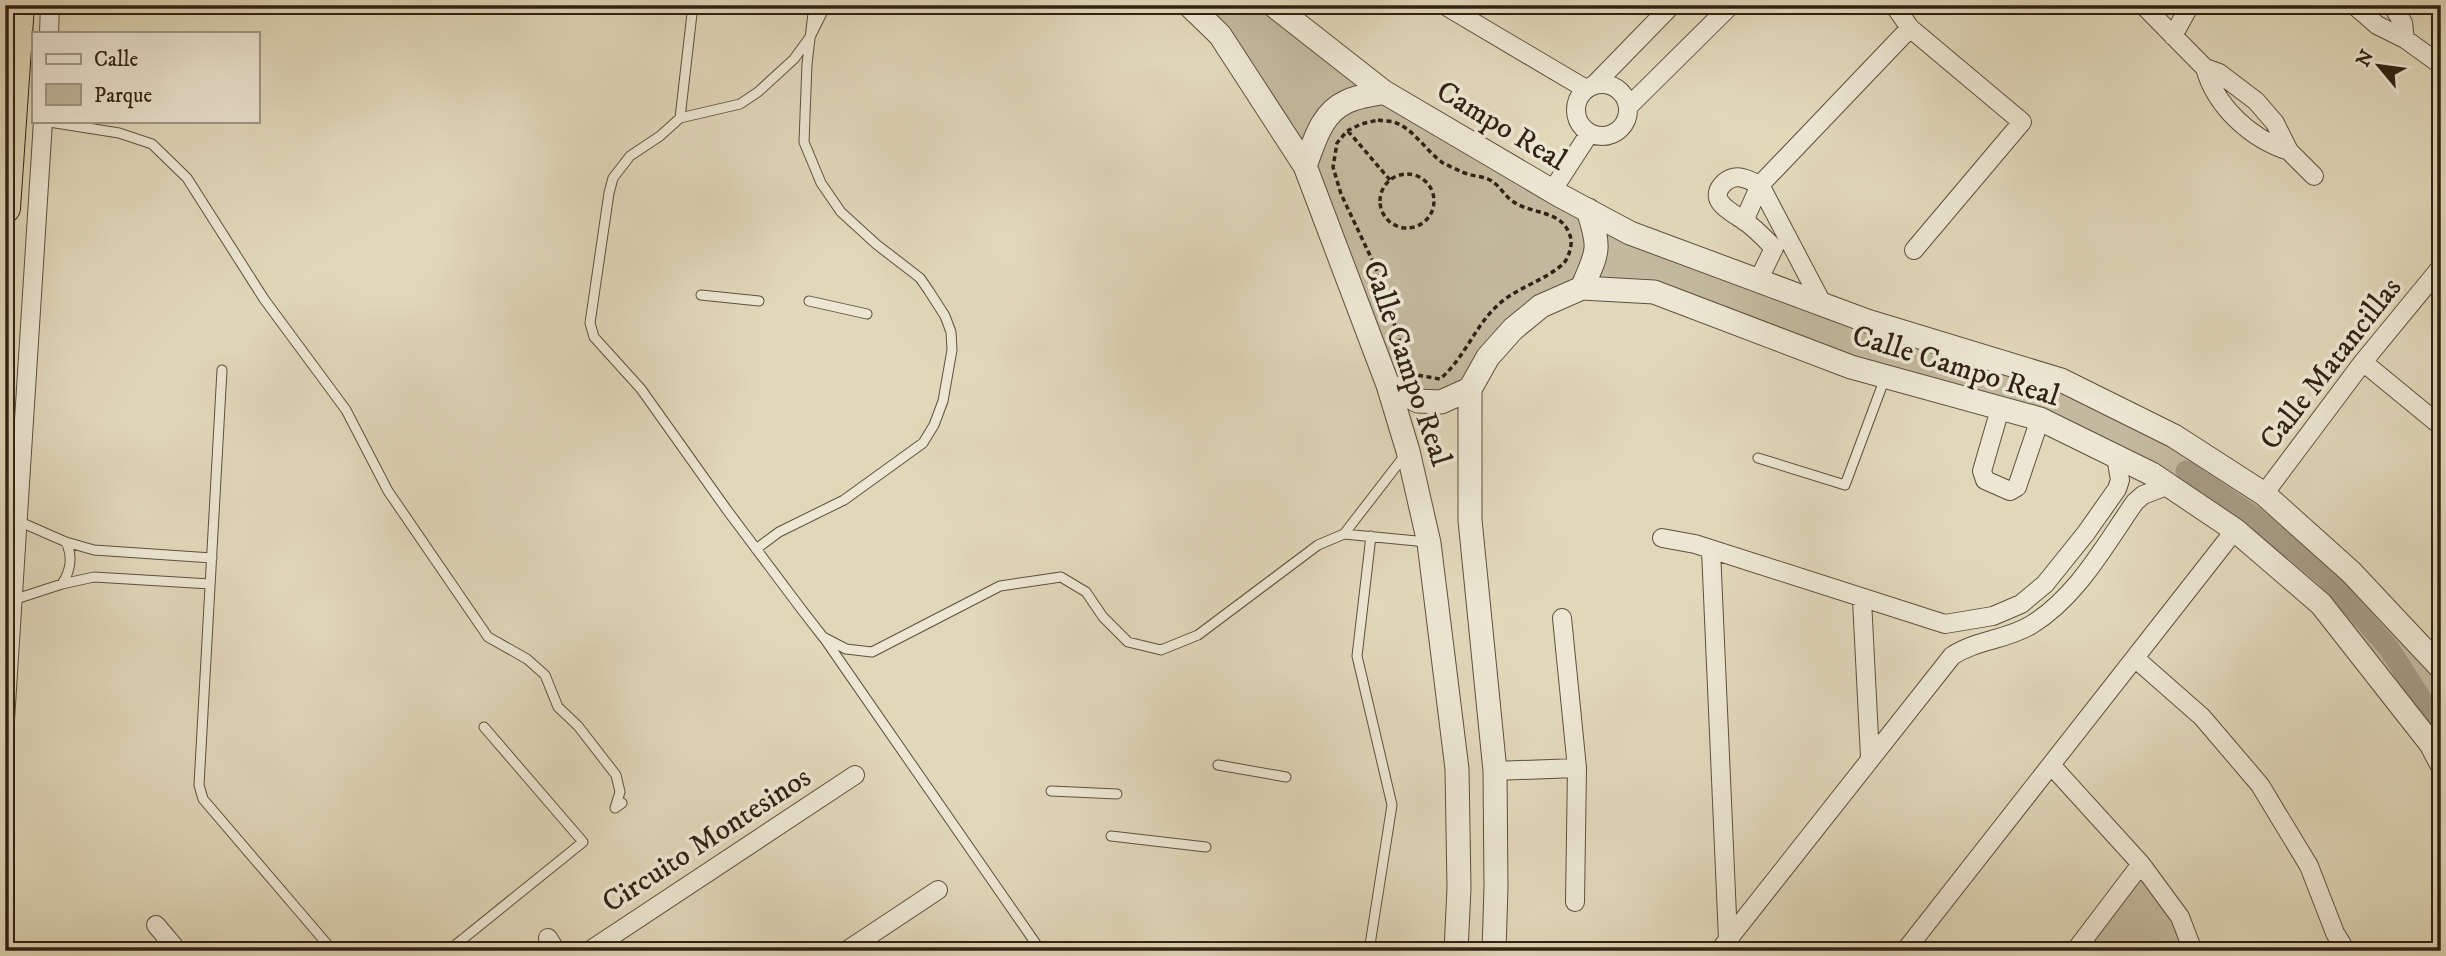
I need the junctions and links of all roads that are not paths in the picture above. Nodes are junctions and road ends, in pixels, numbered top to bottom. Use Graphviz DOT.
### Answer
graph roads {
  1 [pos="19,5"];
  2 [pos="51,5"];
  3 [pos="693,5"];
  4 [pos="814,5"];
  5 [pos="826,5"];
  6 [pos="1189,5"];
  7 [pos="1273,5"];
  8 [pos="1672,5"];
  9 [pos="1731,5"];
  10 [pos="1894,5"];
  11 [pos="2190,5"];
  12 [pos="2354,5"];
  13 [pos="2392,5"];
  14 [pos="1447,6"];
  15 [pos="2150,8"];
  16 [pos="1910,28"];
  17 [pos="49,32"];
  18 [pos="2173,36"];
  19 [pos="810,37"];
  20 [pos="2404,39"];
  21 [pos="2441,65"];
  22 [pos="2205,68"];
  23 [pos="1590,87"];
  24 [pos="1384,92"];
  25 [pos="1628,107"];
  26 [pos="680,118"];
  27 [pos="43,122"];
  28 [pos="49,122"];
  29 [pos="1589,134"];
  30 [pos="2289,151"];
  31 [pos="1304,166"];
  32 [pos="2314,176"];
  33 [pos="1760,185"];
  34 [pos="1552,191"];
  35 [pos="5,208"];
  36 [pos="1588,210"];
  37 [pos="1744,221"];
  38 [pos="1780,241"];
  39 [pos="1914,250"];
  40 [pos="2441,267"];
  41 [pos="1758,281"];
  42 [pos="1582,288"];
  43 [pos="701,295"];
  44 [pos="759,301"];
  45 [pos="809,301"];
  46 [pos="1823,305"];
  47 [pos="867,314"];
  48 [pos="2363,362"];
  49 [pos="222,370"];
  50 [pos="1885,376"];
  51 [pos="1388,385"];
  52 [pos="1470,389"];
  53 [pos="2000,408"];
  54 [pos="2040,419"];
  55 [pos="2441,426"];
  56 [pos="1408,451"];
  57 [pos="2116,457"];
  58 [pos="1758,458"];
  59 [pos="2169,485"];
  60 [pos="2264,494"];
  61 [pos="18,521"];
  62 [pos="2235,530"];
  63 [pos="1344,534"];
  64 [pos="1371,536"];
  65 [pos="1662,538"];
  66 [pos="2082,538"];
  67 [pos="66,542"];
  68 [pos="1429,542"];
  69 [pos="756,549"];
  70 [pos="1711,550"];
  71 [pos="2100,552"];
  72 [pos="212,558"];
  73 [pos="2055,572"];
  74 [pos="210,583"];
  75 [pos="62,584"];
  76 [pos="2074,587"];
  77 [pos="13,600"];
  78 [pos="1863,600"];
  79 [pos="1562,618"];
  80 [pos="1945,624"];
  81 [pos="823,637"];
  82 [pos="1952,656"];
  83 [pos="2136,659"];
  84 [pos="2441,668"];
  85 [pos="5,718"];
  86 [pos="484,727"];
  87 [pos="1870,757"];
  88 [pos="2441,763"];
  89 [pos="1218,765"];
  90 [pos="2052,765"];
  91 [pos="1577,768"];
  92 [pos="1495,771"];
  93 [pos="855,775"];
  94 [pos="1286,777"];
  95 [pos="1051,791"];
  96 [pos="1117,794"];
  97 [pos="622,803"];
  98 [pos="1111,836"];
  99 [pos="1206,847"];
  100 [pos="2141,864"];
  101 [pos="937,890"];
  102 [pos="1575,902"];
  103 [pos="156,925"];
  104 [pos="2335,942"];
  105 [pos="1724,945"];
  106 [pos="178,951"];
  107 [pos="333,951"];
  108 [pos="448,951"];
  109 [pos="589,951"];
  110 [pos="846,951"];
  111 [pos="1041,951"];
  112 [pos="1369,951"];
  113 [pos="1456,951"];
  114 [pos="1494,951"];
  115 [pos="1905,951"];
  116 [pos="2075,951"];
  117 [pos="2193,951"];
  118 [pos="2346,951"];
  1 -- 35 [label="highway"];
  2 -- 17 [label="street"];
  3 -- 26 [label="lane"];
  4 -- 19 [label="lane"];
  5 -- 19 [label="lane"];
  6 -- 31 [label="street, Calle Campo Real"];
  7 -- 24 [label="street"];
  8 -- 23 [label="street"];
  9 -- 25 [label="street"];
  10 -- 16 [label="street"];
  11 -- 18 [label="street"];
  12 -- 20 [label="street"];
  13 -- 20 [label="street"];
  14 -- 23 [label="street"];
  15 -- 18 [label="street"];
  16 -- 33 [label="street"];
  16 -- 39 [label="street"];
  18 -- 22 [label="street"];
  19 -- 26 [label="lane"];
  19 -- 69 [label="lane"];
  20 -- 21 [label="street"];
  22 -- 30 [label="street"];
  22 -- 30 [label="street"];
  23 -- 25 [label="street"];
  23 -- 29 [label="street"];
  24 -- 31 [label="street"];
  24 -- 34 [label="street, Campo Real"];
  25 -- 29 [label="street"];
  26 -- 69 [label="lane"];
  27 -- 61 [label="street"];
  28 -- 97 [label="lane"];
  29 -- 34 [label="street"];
  30 -- 32 [label="street"];
  31 -- 51 [label="street, Calle Campo Real"];
  33 -- 37 [label="street"];
  33 -- 37 [label="street"];
  33 -- 38 [label="street"];
  34 -- 36 [label="street, Campo Real"];
  36 -- 41 [label="street, Calle Campo Real"];
  36 -- 42 [label="street"];
  37 -- 38 [label="street"];
  38 -- 41 [label="street"];
  38 -- 46 [label="street"];
  40 -- 48 [label="street, Calle Matancillas"];
  41 -- 46 [label="street, Calle Campo Real"];
  42 -- 50 [label="street, Calle Campo Real"];
  42 -- 52 [label="street"];
  43 -- 44 [label="lane"];
  45 -- 47 [label="lane"];
  46 -- 60 [label="street, Calle Campo Real"];
  48 -- 55 [label="street"];
  48 -- 60 [label="street, Calle Matancillas"];
  49 -- 72 [label="lane"];
  50 -- 53 [label="street, Calle Campo Real"];
  50 -- 58 [label="lane"];
  51 -- 52 [label="street"];
  51 -- 56 [label="street, Calle Campo Real"];
  52 -- 92 [label="street, Calle Campo Real"];
  53 -- 54 [label="street, Calle Campo Real"];
  53 -- 54 [label="street"];
  54 -- 57 [label="street, Calle Campo Real"];
  56 -- 63 [label="lane"];
  56 -- 68 [label="street, Calle Campo Real"];
  57 -- 59 [label="street, Calle Campo Real"];
  57 -- 66 [label="street"];
  59 -- 62 [label="street, Calle Campo Real"];
  59 -- 71 [label="street"];
  60 -- 84 [label="street, Calle Campo Real"];
  61 -- 67 [label="lane"];
  61 -- 77 [label="street"];
  62 -- 83 [label="street"];
  62 -- 88 [label="street, Calle Campo Real"];
  63 -- 64 [label="lane"];
  63 -- 81 [label="lane"];
  64 -- 68 [label="lane"];
  64 -- 112 [label="lane"];
  65 -- 70 [label="street"];
  66 -- 71 [label="street"];
  66 -- 73 [label="street"];
  67 -- 72 [label="lane"];
  67 -- 75 [label="lane"];
  68 -- 113 [label="street, Calle Campo Real"];
  69 -- 81 [label="lane"];
  70 -- 78 [label="street"];
  70 -- 105 [label="street"];
  71 -- 76 [label="street"];
  72 -- 74 [label="lane"];
  73 -- 76 [label="street"];
  73 -- 80 [label="street"];
  74 -- 75 [label="lane"];
  74 -- 107 [label="lane"];
  75 -- 77 [label="lane"];
  76 -- 82 [label="street"];
  77 -- 85 [label="street"];
  78 -- 80 [label="street"];
  78 -- 87 [label="street"];
  79 -- 91 [label="street"];
  80 -- 82 [label="street"];
  81 -- 111 [label="lane"];
  82 -- 87 [label="street"];
  83 -- 90 [label="street"];
  83 -- 104 [label="street"];
  86 -- 108 [label="lane"];
  87 -- 105 [label="street"];
  89 -- 94 [label="lane"];
  90 -- 100 [label="street"];
  90 -- 115 [label="street"];
  91 -- 92 [label="street"];
  91 -- 102 [label="street"];
  92 -- 114 [label="street, Calle Campo Real"];
  93 -- 109 [label="street, Circuito Montesinos"];
  95 -- 96 [label="lane"];
  98 -- 99 [label="lane"];
  100 -- 116 [label="street"];
  100 -- 117 [label="street"];
  101 -- 110 [label="street"];
  103 -- 106 [label="street"];
  104 -- 118 [label="street"];
}
